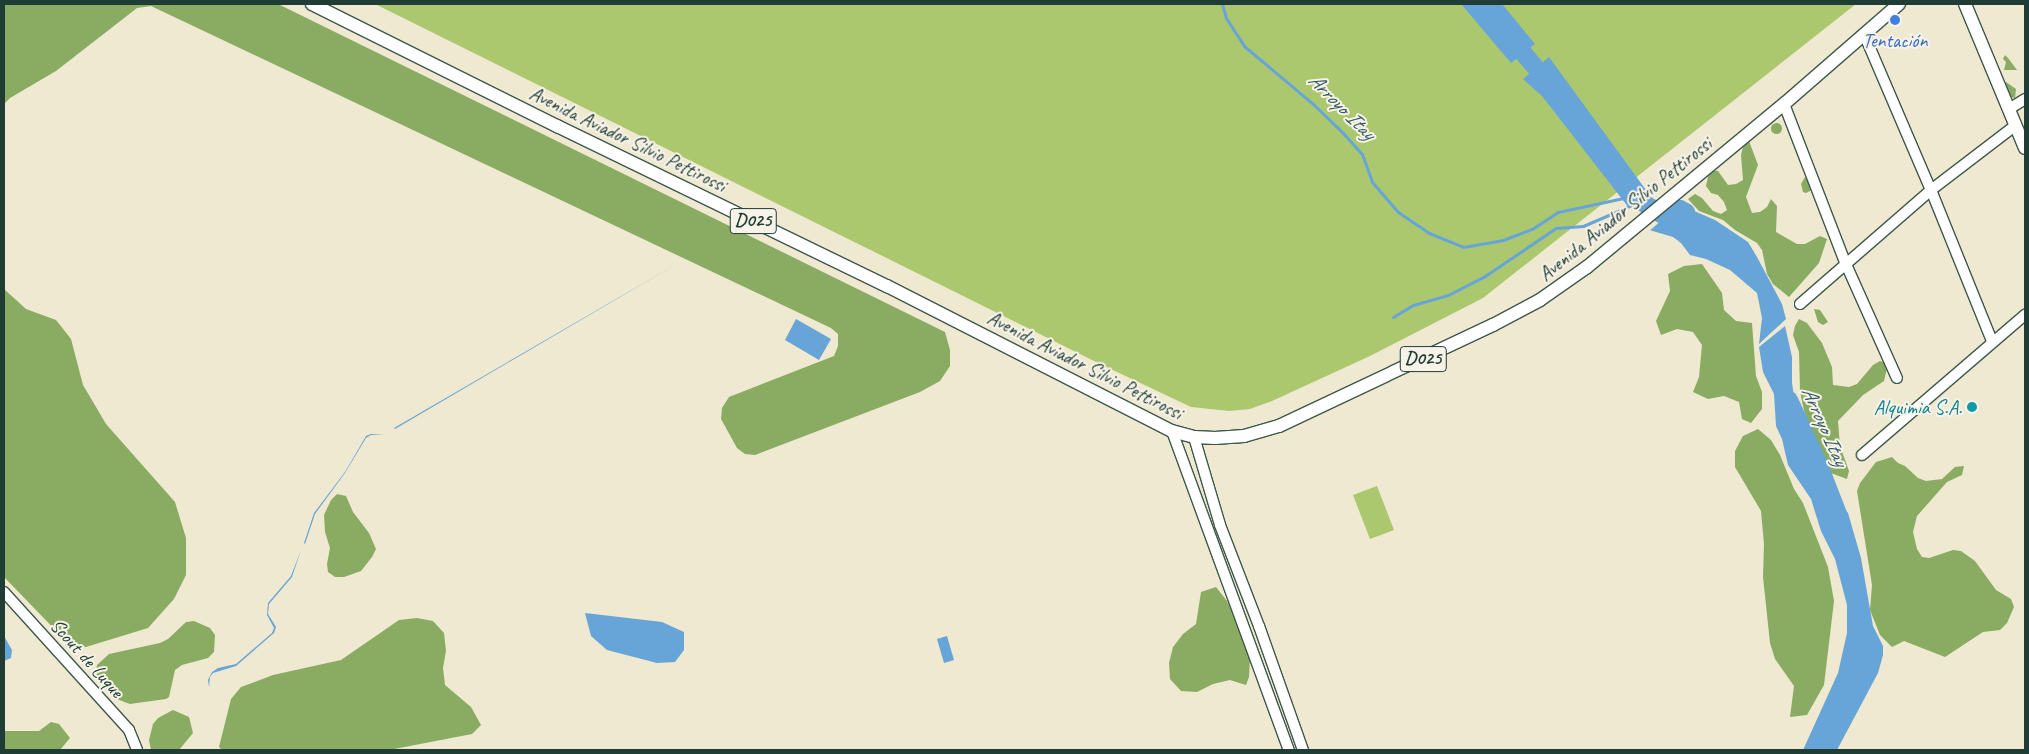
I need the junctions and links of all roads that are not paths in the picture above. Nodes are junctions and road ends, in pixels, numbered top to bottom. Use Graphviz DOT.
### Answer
graph roads {
  1 [pos="312,4"];
  2 [pos="1899,4"];
  3 [pos="1965,4"];
  4 [pos="1864,34"];
  5 [pos="2025,99"];
  6 [pos="1784,104"];
  7 [pos="2010,109"];
  8 [pos="2016,125"];
  9 [pos="2025,148"];
  10 [pos="1931,190"];
  11 [pos="1846,262"];
  12 [pos="1800,304"];
  13 [pos="2025,315"];
  14 [pos="1992,341"];
  15 [pos="1897,378"];
  16 [pos="1172,431"];
  17 [pos="1194,437"];
  18 [pos="1862,455"];
  19 [pos="4,592"];
  20 [pos="138,750"];
  21 [pos="1289,750"];
  22 [pos="1303,750"];
  1 -- 16 [label="main road, Avenida Aviador Silvio Pettirossi / D025"];
  2 -- 4 [label="main road, Avenida Aviador Silvio Pettirossi / D025"];
  3 -- 7 [label="main road"];
  4 -- 6 [label="main road, Avenida Aviador Silvio Pettirossi / D025"];
  4 -- 10 [label="street"];
  5 -- 7 [label="street"];
  6 -- 11 [label="street"];
  6 -- 17 [label="main road, Avenida Aviador Silvio Pettirossi / D025"];
  7 -- 8 [label="main road"];
  8 -- 9 [label="main road"];
  8 -- 10 [label="street"];
  10 -- 11 [label="street"];
  10 -- 14 [label="street"];
  11 -- 12 [label="street"];
  11 -- 15 [label="street"];
  13 -- 14 [label="street"];
  14 -- 18 [label="street"];
  16 -- 17 [label="main road, Avenida Aviador Silvio Pettirossi / D025"];
  16 -- 21 [label="street"];
  17 -- 22 [label="street"];
  19 -- 20 [label="street, Scout de Luque"];
}
